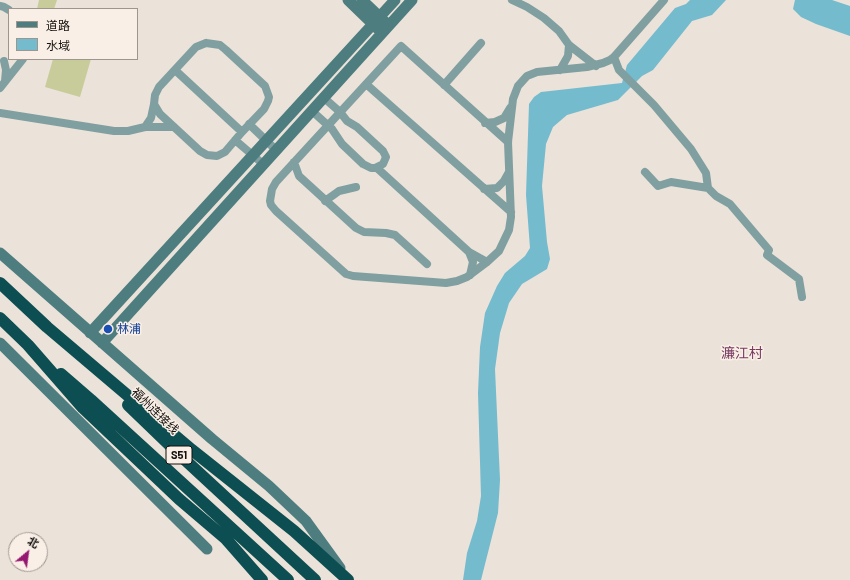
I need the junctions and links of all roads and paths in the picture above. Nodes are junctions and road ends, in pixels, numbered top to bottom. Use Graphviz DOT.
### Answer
graph roads {
  1 [pos="348,0"];
  2 [pos="362,0"];
  3 [pos="396,0"];
  4 [pos="412,0"];
  5 [pos="512,0"];
  6 [pos="664,0"];
  7 [pos="377,21"];
  8 [pos="385,29"];
  9 [pos="481,43"];
  10 [pos="569,45"];
  11 [pos="614,57"];
  12 [pos="2,60"];
  13 [pos="22,61"];
  14 [pos="596,66"];
  15 [pos="175,70"];
  16 [pos="560,70"];
  17 [pos="366,84"];
  18 [pos="3,85"];
  19 [pos="444,85"];
  20 [pos="323,97"];
  21 [pos="513,100"];
  22 [pos="154,104"];
  23 [pos="312,111"];
  24 [pos="340,112"];
  25 [pos="0,113"];
  26 [pos="485,122"];
  27 [pos="249,124"];
  28 [pos="328,126"];
  29 [pos="145,127"];
  30 [pos="174,127"];
  31 [pos="242,132"];
  32 [pos="235,140"];
  33 [pos="266,141"];
  34 [pos="508,142"];
  35 [pos="276,150"];
  36 [pos="253,155"];
  37 [pos="294,162"];
  38 [pos="263,164"];
  39 [pos="377,168"];
  40 [pos="509,172"];
  41 [pos="645,172"];
  42 [pos="283,175"];
  43 [pos="299,176"];
  44 [pos="356,187"];
  45 [pos="708,188"];
  46 [pos="484,190"];
  47 [pos="325,201"];
  48 [pos="511,212"];
  49 [pos="470,252"];
  50 [pos="0,253"];
  51 [pos="487,262"];
  52 [pos="427,264"];
  53 [pos="470,275"];
  54 [pos="0,283"];
  55 [pos="802,297"];
  56 [pos="0,318"];
  57 [pos="47,327"];
  58 [pos="90,333"];
  59 [pos="0,343"];
  60 [pos="102,343"];
  61 [pos="28,345"];
  62 [pos="207,549"];
  63 [pos="262,580"];
  64 [pos="288,580"];
  65 [pos="315,580"];
  66 [pos="348,580"];
  1 -- 7 [label="street"];
  2 -- 7 [label="street"];
  3 -- 7 [label="street"];
  4 -- 8 [label="street"];
  5 -- 10 [label="street"];
  6 -- 11 [label="street"];
  7 -- 8 [label="street"];
  7 -- 33 [label="street"];
  8 -- 20 [label="street"];
  9 -- 19 [label="street"];
  10 -- 14 [label="street"];
  10 -- 16 [label="street"];
  11 -- 14 [label="street"];
  11 -- 45 [label="street"];
  12 -- 13 [label="street"];
  12 -- 18 [label="street"];
  13 -- 18 [label="street"];
  14 -- 16 [label="street"];
  15 -- 22 [label="street"];
  15 -- 27 [label="street"];
  15 -- 31 [label="street"];
  16 -- 21 [label="street"];
  17 -- 19 [label="street"];
  17 -- 24 [label="street"];
  17 -- 46 [label="street"];
  19 -- 26 [label="street"];
  20 -- 23 [label="street"];
  20 -- 24 [label="street"];
  21 -- 26 [label="street"];
  21 -- 34 [label="street"];
  22 -- 29 [label="street"];
  22 -- 30 [label="street"];
  23 -- 28 [label="street"];
  23 -- 35 [label="street"];
  24 -- 28 [label="street"];
  24 -- 39 [label="street"];
  25 -- 29 [label="street"];
  26 -- 34 [label="street"];
  27 -- 31 [label="street"];
  27 -- 33 [label="street"];
  28 -- 37 [label="street"];
  28 -- 39 [label="street"];
  29 -- 30 [label="street"];
  30 -- 32 [label="street"];
  31 -- 32 [label="street"];
  32 -- 36 [label="street"];
  33 -- 35 [label="street"];
  33 -- 36 [label="street"];
  34 -- 40 [label="street"];
  35 -- 38 [label="street"];
  36 -- 38 [label="street"];
  36 -- 58 [label="street"];
  37 -- 42 [label="street"];
  37 -- 43 [label="street"];
  38 -- 60 [label="street"];
  39 -- 49 [label="street"];
  40 -- 46 [label="street"];
  40 -- 48 [label="street"];
  41 -- 45 [label="street"];
  42 -- 43 [label="street"];
  42 -- 53 [label="street"];
  43 -- 47 [label="street"];
  44 -- 47 [label="street"];
  45 -- 55 [label="street"];
  46 -- 48 [label="street"];
  47 -- 52 [label="street"];
  48 -- 51 [label="street"];
  49 -- 51 [label="street"];
  49 -- 53 [label="street"];
  50 -- 58 [label="street"];
  51 -- 53 [label="street"];
  54 -- 57 [label="highway"];
  56 -- 61 [label="highway"];
  57 -- 65 [label="highway, 福州连接线 / S51"];
  57 -- 66 [label="highway"];
  58 -- 60 [label="street"];
  59 -- 62 [label="street"];
  60 -- 66 [label="street"];
  61 -- 63 [label="highway"];
  61 -- 64 [label="highway, S51"];
}
